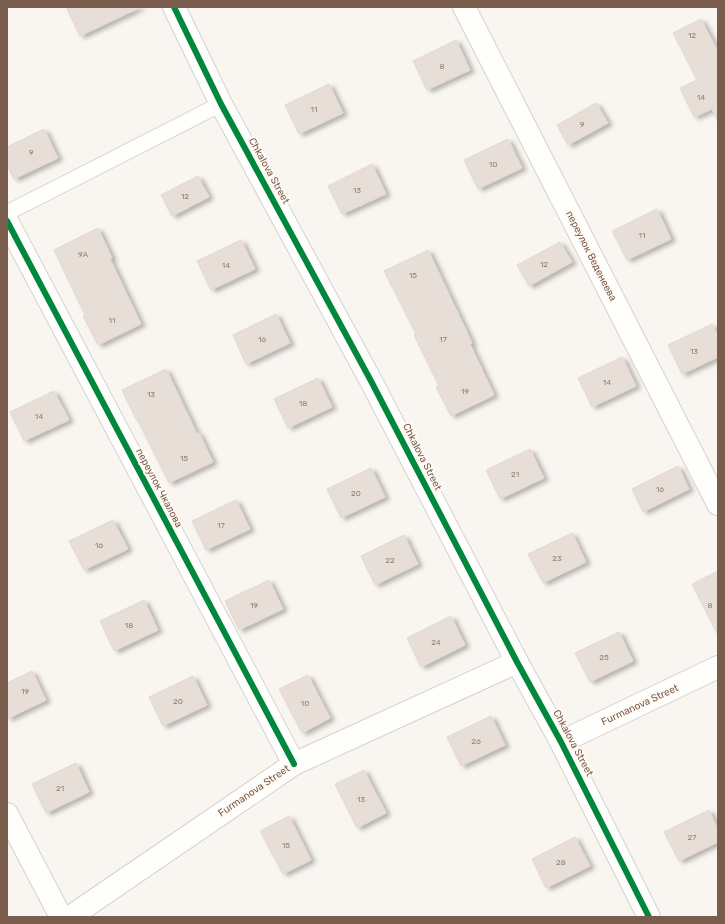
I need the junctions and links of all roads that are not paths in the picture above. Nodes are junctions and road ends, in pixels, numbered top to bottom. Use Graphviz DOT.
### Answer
graph roads {
  1 [pos="174,7"];
  2 [pos="464,7"];
  3 [pos="221,104"];
  4 [pos="7,213"];
  5 [pos="7,221"];
  6 [pos="718,504"];
  7 [pos="517,662"];
  8 [pos="718,667"];
  9 [pos="561,742"];
  10 [pos="294,764"];
  11 [pos="7,814"];
  12 [pos="61,917"];
  13 [pos="70,917"];
  14 [pos="649,917"];
  1 -- 3 [label="street, Chkalova Street"];
  2 -- 6 [label="street, переулок Веденеева"];
  3 -- 4 [label="lane"];
  3 -- 7 [label="street, Chkalova Street"];
  5 -- 10 [label="street, переулок Чкалова"];
  7 -- 9 [label="street, Chkalova Street"];
  7 -- 10 [label="street, Furmanova Street"];
  8 -- 9 [label="street, Furmanova Street"];
  9 -- 14 [label="street, Chkalova Street"];
  10 -- 13 [label="street, Furmanova Street"];
  11 -- 12 [label="street"];
}
